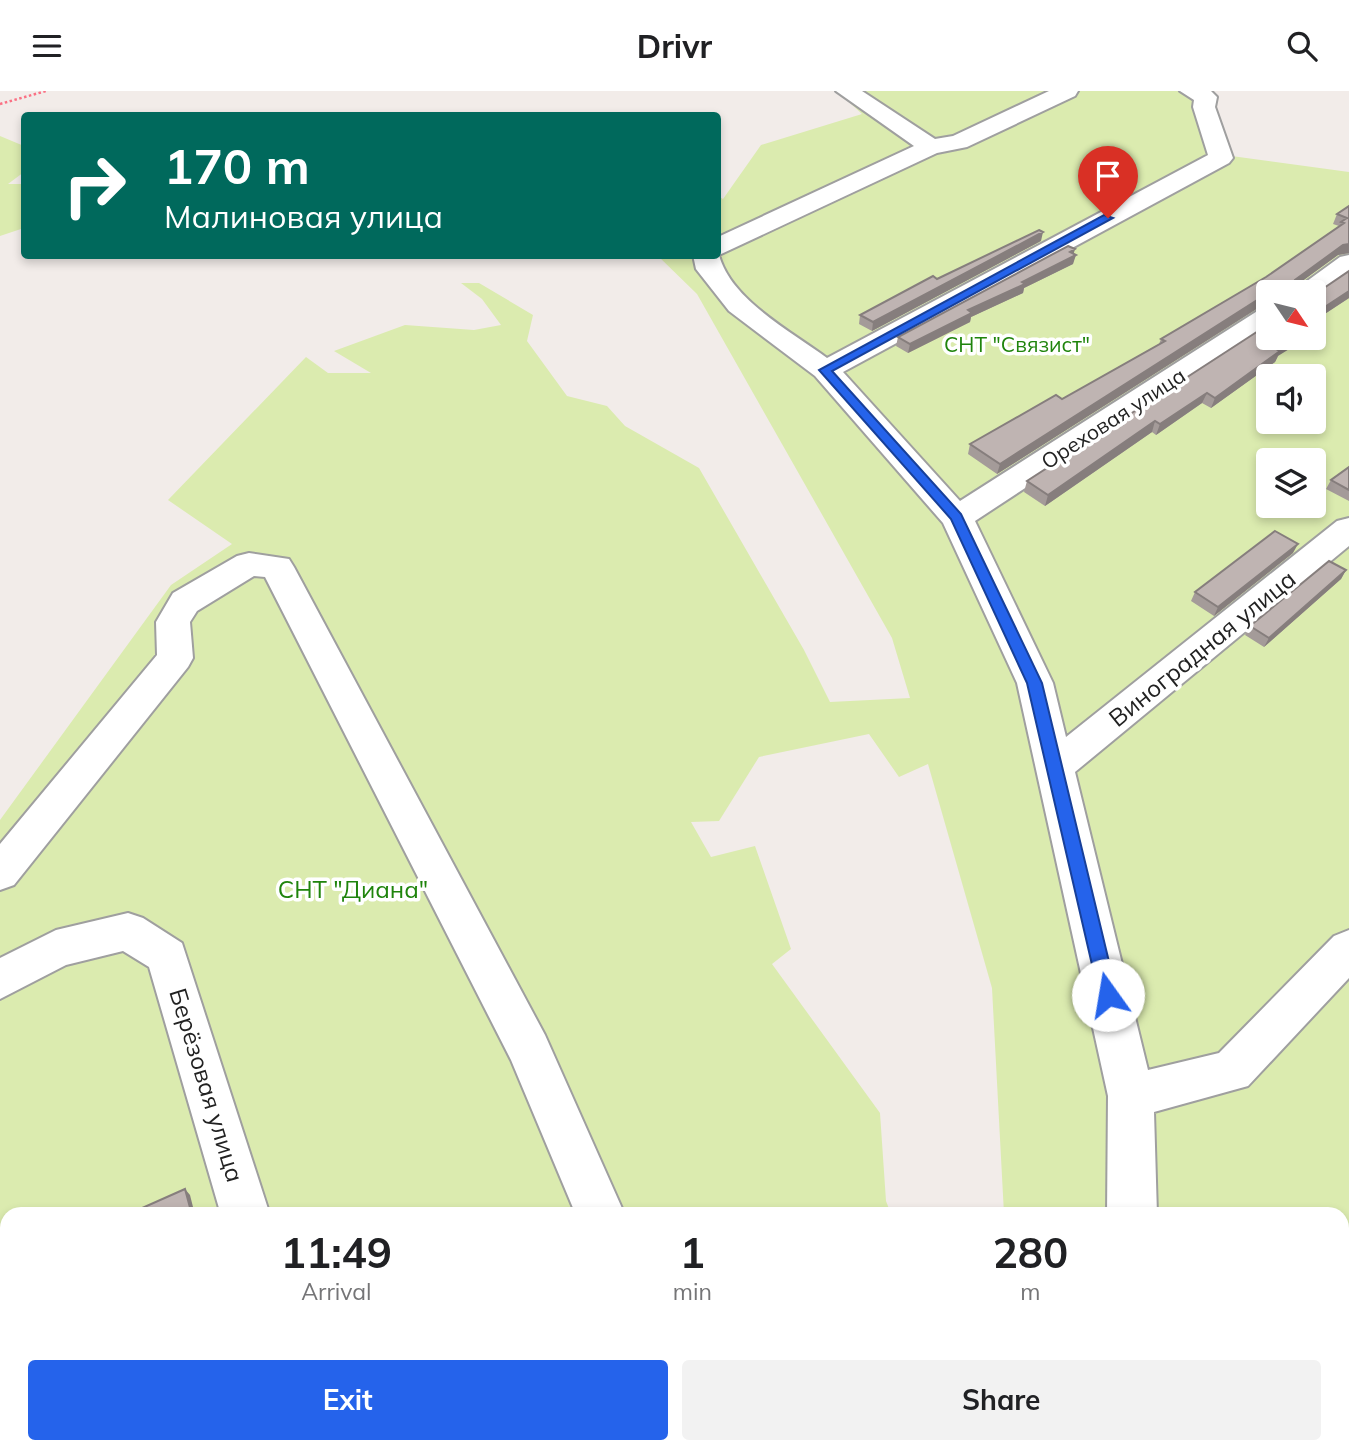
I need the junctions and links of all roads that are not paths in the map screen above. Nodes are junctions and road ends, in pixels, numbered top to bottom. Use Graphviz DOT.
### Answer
graph roads {
  1 [pos="847,91"];
  2 [pos="1067,91"];
  3 [pos="1191,91"];
  4 [pos="931,147"];
  5 [pos="721,246"];
  6 [pos="707,259"];
  7 [pos="1349,263"];
  8 [pos="1323,280"];
  9 [pos="1256,324"];
  10 [pos="825,370"];
  11 [pos="957,517"];
  12 [pos="1349,529"];
  13 [pos="1055,767"];
  14 [pos="0,873"];
  15 [pos="1349,949"];
  16 [pos="0,980"];
  17 [pos="1131,1096"];
  18 [pos="245,1207"];
  19 [pos="598,1207"];
  20 [pos="1132,1207"];
  1 -- 4 [label="street"];
  2 -- 4 [label="street"];
  3 -- 10 [label="street"];
  4 -- 5 [label="street"];
  6 -- 10 [label="street"];
  7 -- 8 [label="street"];
  9 -- 11 [label="street, Ореховая улица"];
  10 -- 11 [label="street"];
  11 -- 13 [label="street"];
  12 -- 13 [label="street, Виноградная улица"];
  13 -- 17 [label="street"];
  14 -- 19 [label="street"];
  15 -- 17 [label="street"];
  16 -- 18 [label="street, Берёзовая улица"];
  17 -- 20 [label="street"];
}
